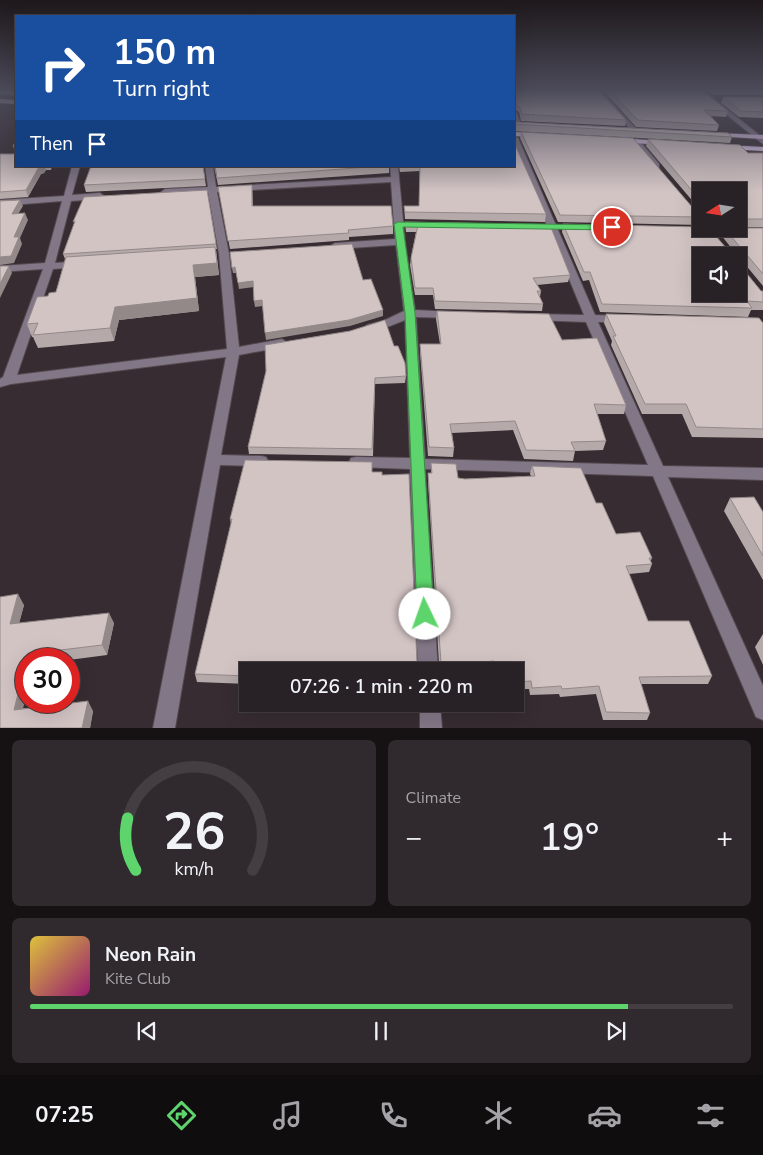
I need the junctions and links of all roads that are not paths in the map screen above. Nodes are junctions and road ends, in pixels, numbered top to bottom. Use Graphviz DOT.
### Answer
graph roads {
  1 [pos="516,124"];
  2 [pos="529,124"];
  3 [pos="628,124"];
  4 [pos="742,124"];
  5 [pos="624,130"];
  6 [pos="634,130"];
  7 [pos="643,131"];
  8 [pos="515,134"];
  9 [pos="710,134"];
  10 [pos="542,136"];
  11 [pos="607,139"];
  12 [pos="761,139"];
  13 [pos="515,140"];
  14 [pos="635,141"];
  15 [pos="674,143"];
  16 [pos="714,146"];
  17 [pos="763,149"];
  18 [pos="76,167"];
  19 [pos="209,167"];
  20 [pos="659,169"];
  21 [pos="394,173"];
  22 [pos="212,189"];
  23 [pos="154,193"];
  24 [pos="105,196"];
  25 [pos="67,198"];
  26 [pos="0,203"];
  27 [pos="748,230"];
  28 [pos="763,231"];
  29 [pos="717,238"];
  30 [pos="400,242"];
  31 [pos="721,243"];
  32 [pos="322,247"];
  33 [pos="88,263"];
  34 [pos="49,266"];
  35 [pos="0,269"];
  36 [pos="410,313"];
  37 [pos="467,315"];
  38 [pos="524,317"];
  39 [pos="591,319"];
  40 [pos="629,319"];
  41 [pos="360,330"];
  42 [pos="292,342"];
  43 [pos="233,352"];
  44 [pos="4,382"];
  45 [pos="214,460"];
  46 [pos="272,461"];
  47 [pos="340,462"];
  48 [pos="417,463"];
  49 [pos="658,470"];
  50 [pos="763,474"];
  51 [pos="428,662"];
  52 [pos="763,710"];
  53 [pos="430,712"];
  54 [pos="164,728"];
  55 [pos="431,728"];
  1 -- 2 [label="main road"];
  3 -- 6 [label="street"];
  4 -- 12 [label="street"];
  5 -- 6 [label="main road"];
  6 -- 7 [label="main road"];
  8 -- 10 [label="main road"];
  9 -- 12 [label="main road"];
  11 -- 14 [label="main road"];
  13 -- 39 [label="street"];
  14 -- 15 [label="main road"];
  14 -- 20 [label="street"];
  16 -- 17 [label="main road"];
  18 -- 25 [label="street"];
  19 -- 22 [label="street"];
  21 -- 22 [label="street"];
  21 -- 30 [label="street"];
  22 -- 23 [label="street"];
  22 -- 43 [label="street"];
  24 -- 25 [label="street"];
  25 -- 26 [label="street"];
  25 -- 34 [label="street"];
  27 -- 28 [label="street"];
  29 -- 31 [label="street"];
  30 -- 32 [label="street"];
  30 -- 36 [label="street"];
  33 -- 34 [label="street"];
  34 -- 35 [label="street"];
  34 -- 44 [label="street"];
  36 -- 37 [label="street"];
  36 -- 41 [label="street"];
  36 -- 48 [label="street"];
  38 -- 39 [label="street"];
  39 -- 40 [label="street"];
  39 -- 49 [label="street"];
  42 -- 43 [label="street"];
  43 -- 44 [label="street"];
  43 -- 45 [label="street"];
  45 -- 46 [label="street"];
  45 -- 54 [label="street"];
  47 -- 48 [label="street"];
  48 -- 49 [label="street"];
  48 -- 51 [label="street"];
  49 -- 50 [label="street"];
  49 -- 52 [label="street"];
  53 -- 55 [label="street"];
}
